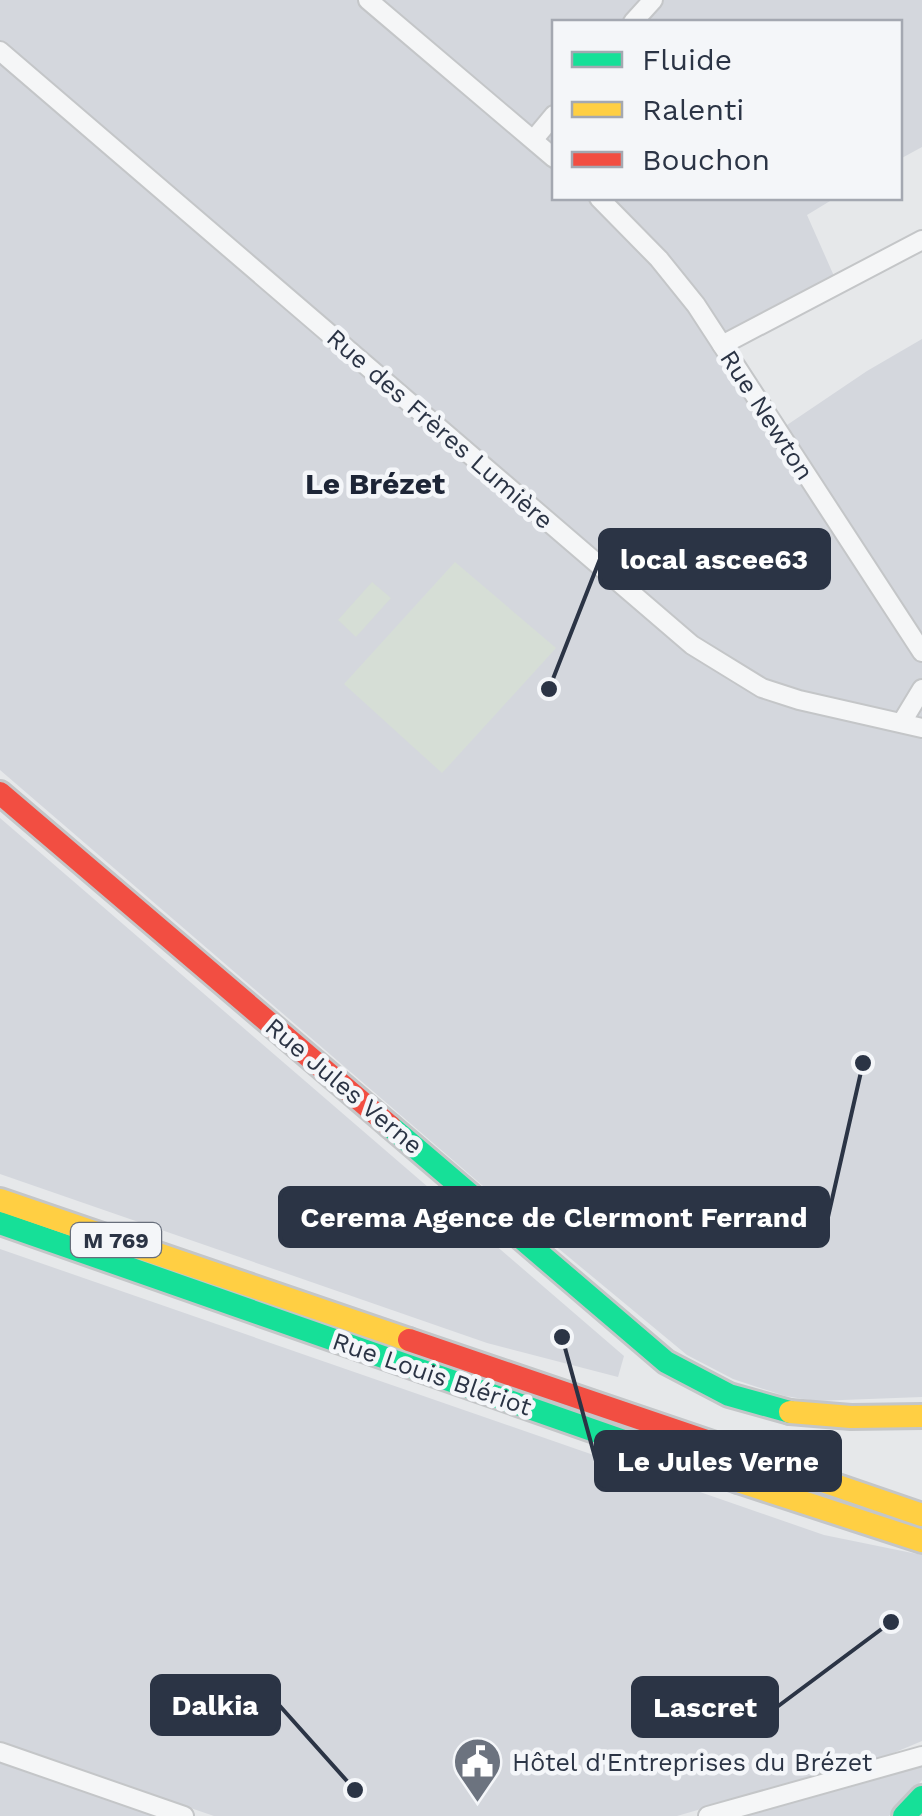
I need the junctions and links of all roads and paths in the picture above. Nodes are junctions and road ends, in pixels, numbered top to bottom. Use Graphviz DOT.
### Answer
graph roads {
  1 [pos="368,0"];
  2 [pos="652,0"];
  3 [pos="636,20"];
  4 [pos="0,51"];
  5 [pos="552,117"];
  6 [pos="534,139"];
  7 [pos="552,156"];
  8 [pos="601,200"];
  9 [pos="922,240"];
  10 [pos="722,346"];
  11 [pos="921,652"];
  12 [pos="922,689"];
  13 [pos="902,722"];
  14 [pos="922,728"];
  15 [pos="0,792"];
  16 [pos="0,1200"];
  17 [pos="0,1223"];
  18 [pos="922,1416"];
  19 [pos="922,1515"];
  20 [pos="922,1541"];
  21 [pos="0,1752"];
  22 [pos="922,1756"];
  23 [pos="922,1797"];
  24 [pos="184,1816"];
  25 [pos="708,1816"];
  26 [pos="904,1816"];
  1 -- 6 [label="street"];
  2 -- 3 [label="street"];
  4 -- 13 [label="street, Rue des Frères Lumière"];
  5 -- 6 [label="street"];
  6 -- 7 [label="street"];
  8 -- 10 [label="street, Rue Newton"];
  9 -- 10 [label="street"];
  10 -- 11 [label="street, Rue Newton"];
  12 -- 13 [label="street"];
  13 -- 14 [label="street, Rue des Frères Lumière"];
  15 -- 18 [label="main road, Rue Jules Verne"];
  16 -- 19 [label="main road, Rue Louis Blériot / M 769"];
  17 -- 20 [label="main road, Rue Louis Blériot / M 769"];
  21 -- 24 [label="street"];
  22 -- 25 [label="street"];
  23 -- 26 [label="main road"];
}
